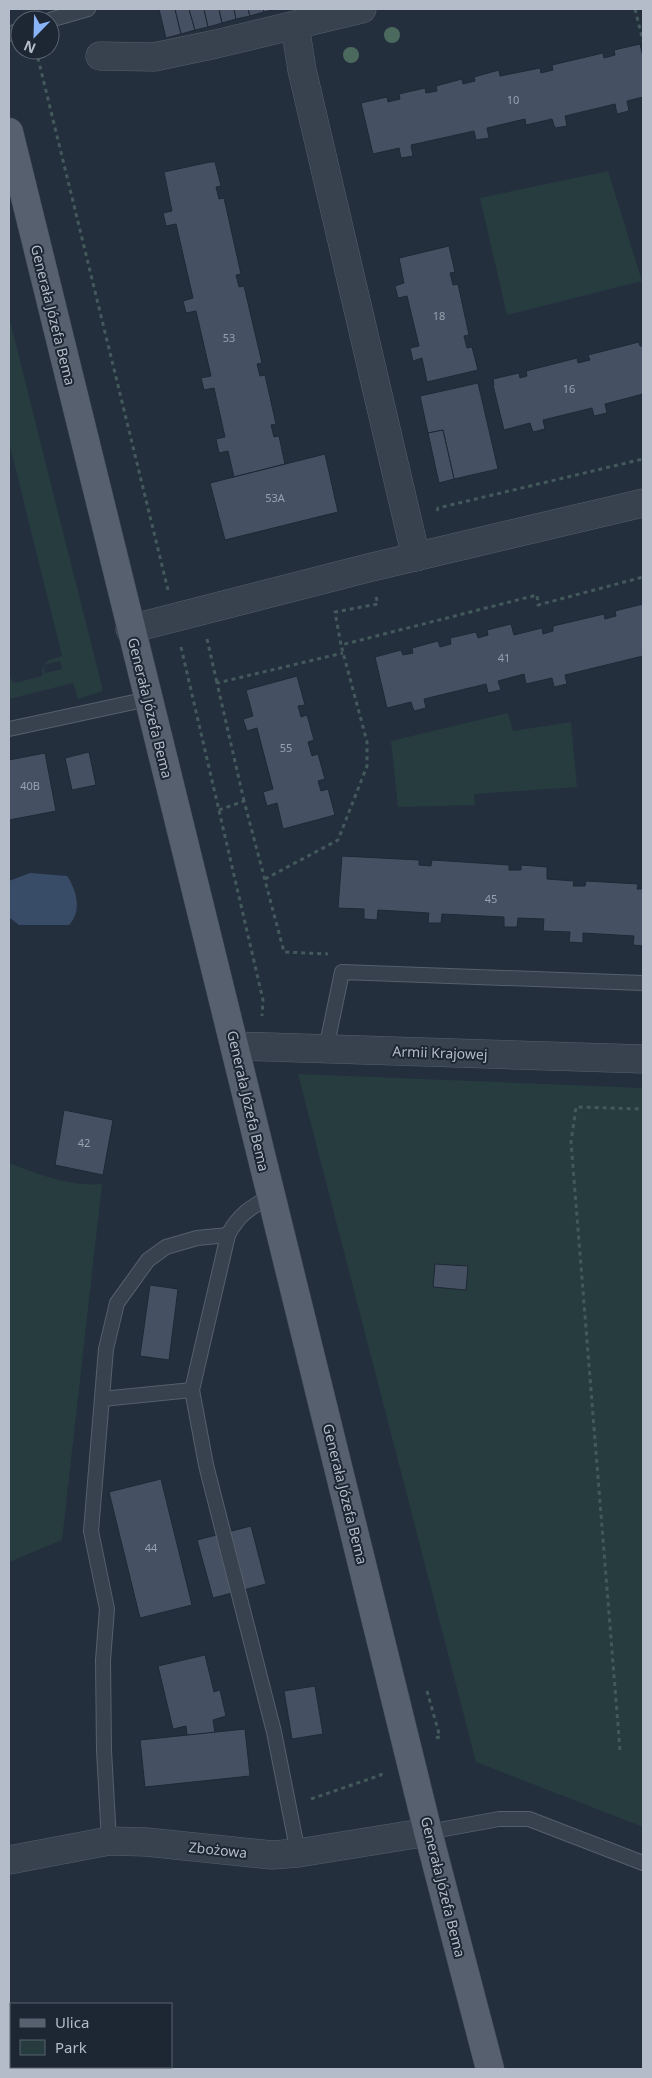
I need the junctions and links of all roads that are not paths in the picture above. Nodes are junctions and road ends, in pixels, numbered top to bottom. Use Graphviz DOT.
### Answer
graph roads {
  1 [pos="88,9"];
  2 [pos="362,9"];
  3 [pos="60,17"];
  4 [pos="295,26"];
  5 [pos="100,56"];
  6 [pos="9,132"];
  7 [pos="643,503"];
  8 [pos="416,557"];
  9 [pos="130,629"];
  10 [pos="148,699"];
  11 [pos="9,729"];
  12 [pos="643,983"];
  13 [pos="236,1046"];
  14 [pos="326,1049"];
  15 [pos="643,1059"];
  16 [pos="271,1196"];
  17 [pos="228,1235"];
  18 [pos="192,1390"];
  19 [pos="102,1399"];
  20 [pos="428,1832"];
  21 [pos="109,1841"];
  22 [pos="298,1853"];
  23 [pos="9,1860"];
  24 [pos="643,1864"];
  25 [pos="490,2069"];
  1 -- 3 [label="lane"];
  2 -- 4 [label="street"];
  4 -- 5 [label="street"];
  4 -- 8 [label="street"];
  6 -- 9 [label="main road, Generała Józefa Bema"];
  7 -- 8 [label="street"];
  8 -- 9 [label="street"];
  9 -- 10 [label="main road, Generała Józefa Bema"];
  10 -- 11 [label="lane"];
  10 -- 13 [label="main road, Generała Józefa Bema"];
  12 -- 14 [label="lane"];
  13 -- 14 [label="street, Armii Krajowej"];
  13 -- 16 [label="main road, Generała Józefa Bema"];
  14 -- 15 [label="street, Armii Krajowej"];
  16 -- 17 [label="lane"];
  16 -- 20 [label="main road, Generała Józefa Bema"];
  17 -- 18 [label="lane"];
  17 -- 19 [label="lane"];
  18 -- 19 [label="lane"];
  18 -- 22 [label="lane"];
  19 -- 21 [label="lane"];
  20 -- 22 [label="street, Zbożowa"];
  20 -- 24 [label="lane"];
  20 -- 25 [label="main road, Generała Józefa Bema"];
  21 -- 22 [label="street, Zbożowa"];
  21 -- 23 [label="street, Zbożowa"];
}
